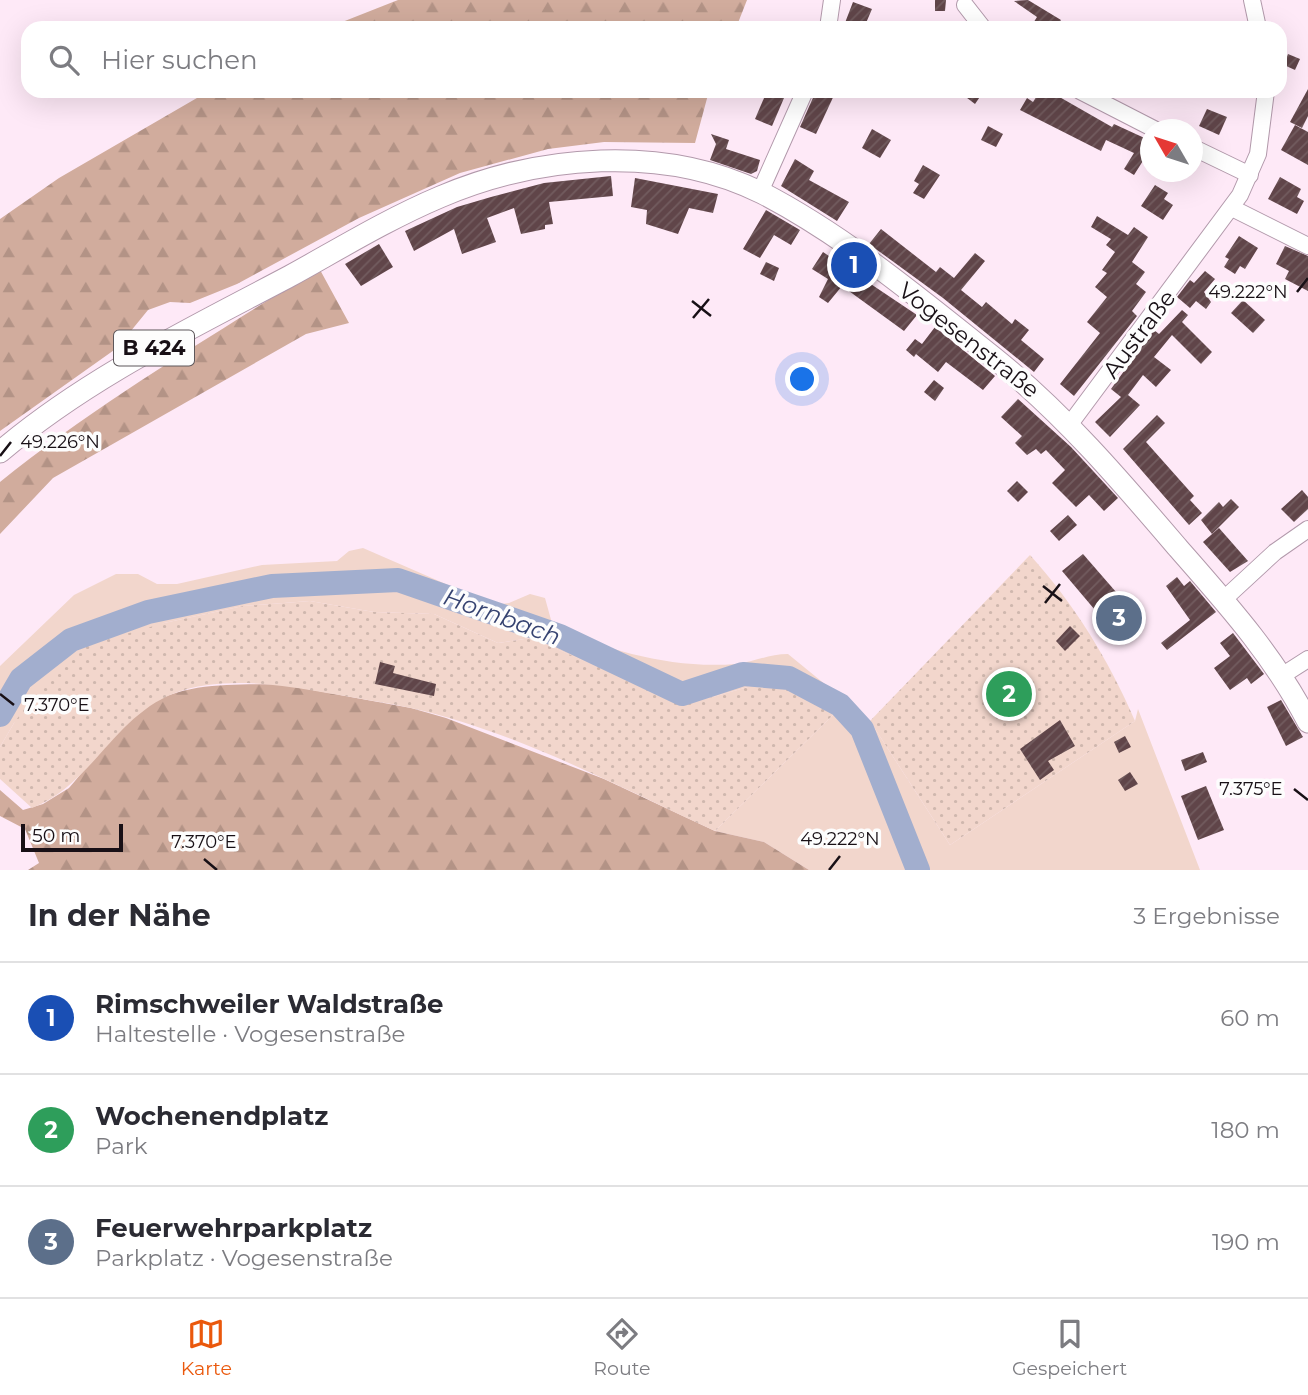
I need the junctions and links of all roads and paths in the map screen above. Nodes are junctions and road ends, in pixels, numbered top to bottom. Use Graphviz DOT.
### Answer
graph roads {
  1 [pos="832,0"];
  2 [pos="1252,0"];
  3 [pos="965,5"];
  4 [pos="829,21"];
  5 [pos="978,21"];
  6 [pos="1256,21"];
  7 [pos="802,98"];
  8 [pos="1094,98"];
  9 [pos="1266,98"];
  10 [pos="1140,122"];
  11 [pos="1203,152"];
  12 [pos="1251,176"];
  13 [pos="760,192"];
  14 [pos="1232,208"];
  15 [pos="1308,246"];
  16 [pos="1070,424"];
  17 [pos="0,452"];
  18 [pos="1308,529"];
  19 [pos="1223,600"];
  20 [pos="1308,659"];
  21 [pos="1283,675"];
  22 [pos="1308,722"];
  1 -- 4 [label="street"];
  2 -- 6 [label="street"];
  3 -- 5 [label="street"];
  7 -- 13 [label="street"];
  8 -- 10 [label="street"];
  9 -- 12 [label="street, Austraße"];
  11 -- 12 [label="street"];
  12 -- 14 [label="street, Austraße"];
  13 -- 16 [label="main road, Vogesenstraße / B 424"];
  13 -- 17 [label="main road, Vogesenstraße / B 424"];
  14 -- 15 [label="street"];
  14 -- 16 [label="street, Austraße"];
  16 -- 19 [label="main road, Vogesenstraße / B 424"];
  18 -- 19 [label="street"];
  19 -- 21 [label="main road, Vogesenstraße / B 424"];
  20 -- 21 [label="street"];
  21 -- 22 [label="main road, Vogesenstraße / B 424"];
}
